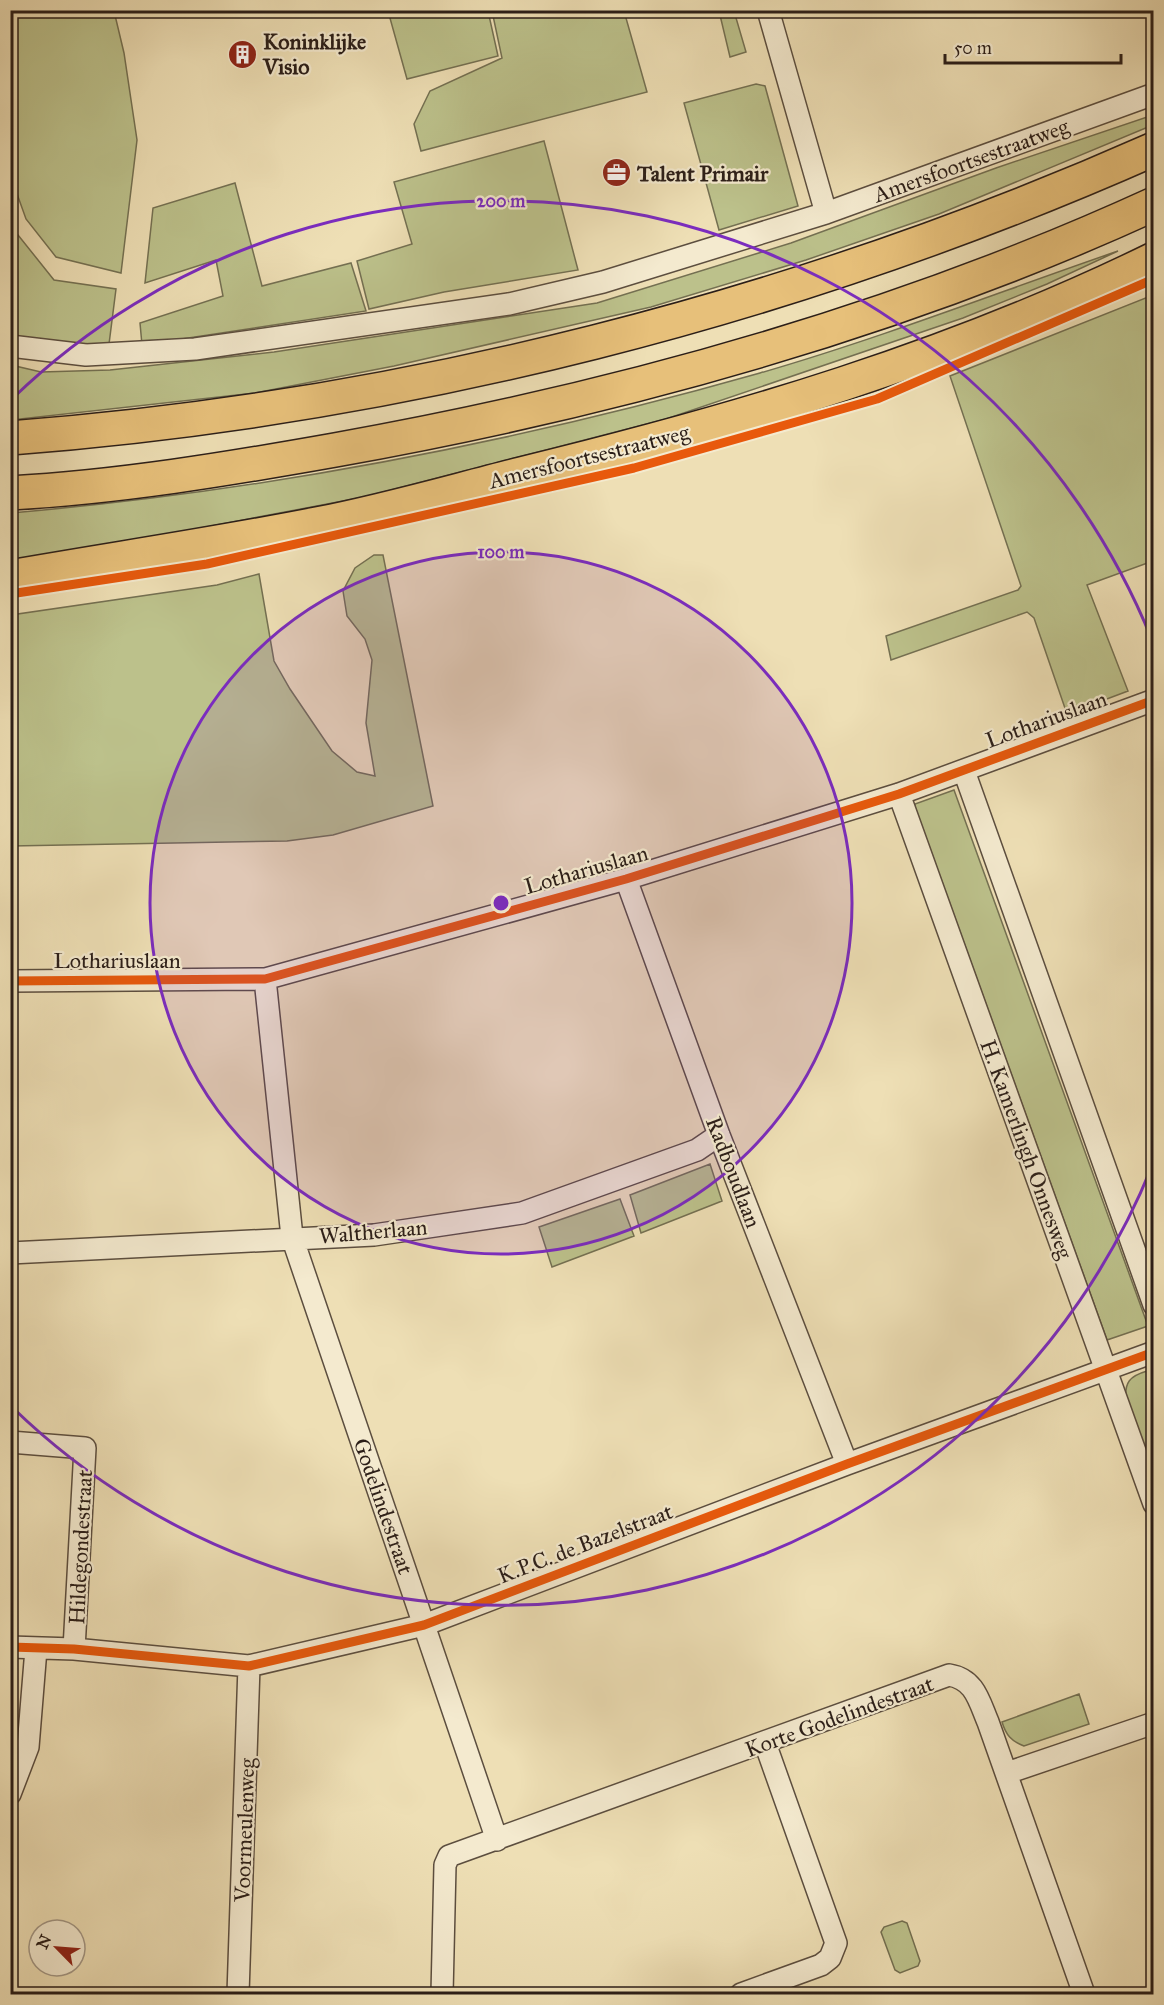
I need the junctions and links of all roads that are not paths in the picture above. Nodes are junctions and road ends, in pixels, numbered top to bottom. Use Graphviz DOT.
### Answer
graph roads {
  1 [pos="768,10"];
  2 [pos="1154,94"];
  3 [pos="1154,149"];
  4 [pos="1154,204"];
  5 [pos="826,213"];
  6 [pos="1154,259"];
  7 [pos="10,346"];
  8 [pos="10,438"];
  9 [pos="10,493"];
  10 [pos="10,577"];
  11 [pos="1154,700"];
  12 [pos="964,771"];
  13 [pos="899,794"];
  14 [pos="626,879"];
  15 [pos="265,979"];
  16 [pos="10,981"];
  17 [pos="719,1136"];
  18 [pos="292,1237"];
  19 [pos="10,1253"];
  20 [pos="1154,1305"];
  21 [pos="1154,1352"];
  22 [pos="1107,1370"];
  23 [pos="10,1442"];
  24 [pos="847,1464"];
  25 [pos="1154,1504"];
  26 [pos="424,1625"];
  27 [pos="10,1647"];
  28 [pos="36,1648"];
  29 [pos="74,1649"];
  30 [pos="249,1666"];
  31 [pos="1154,1723"];
  32 [pos="765,1743"];
  33 [pos="1006,1773"];
  34 [pos="10,1794"];
  35 [pos="497,1840"];
  36 [pos="238,1995"];
  37 [pos="442,1995"];
  38 [pos="741,1995"];
  39 [pos="1084,1995"];
  1 -- 5 [label="street"];
  2 -- 5 [label="street, Amersfoortsestraatweg"];
  3 -- 8 [label="main road"];
  4 -- 9 [label="main road"];
  5 -- 7 [label="street, Amersfoortsestraatweg"];
  6 -- 10 [label="main road, Amersfoortsestraatweg"];
  11 -- 12 [label="street, Lothariuslaan"];
  12 -- 13 [label="street, Lothariuslaan"];
  12 -- 20 [label="street"];
  13 -- 14 [label="street, Lothariuslaan"];
  13 -- 22 [label="street, H. Kamerlingh Onnesweg"];
  14 -- 15 [label="street, Lothariuslaan"];
  14 -- 17 [label="street, Radboudlaan"];
  15 -- 16 [label="street, Lothariuslaan"];
  15 -- 18 [label="street, Godelindestraat"];
  17 -- 18 [label="street, Waltherlaan"];
  17 -- 24 [label="street, Radboudlaan"];
  18 -- 19 [label="street, Waltherlaan"];
  18 -- 26 [label="street, Godelindestraat"];
  21 -- 22 [label="street, K.P.C. de Bazelstraat"];
  22 -- 24 [label="street, K.P.C. de Bazelstraat"];
  22 -- 25 [label="street, H. Kamerlingh Onnesweg"];
  23 -- 29 [label="street, Hildegondestraat"];
  24 -- 26 [label="street, K.P.C. de Bazelstraat"];
  26 -- 30 [label="street, K.P.C. de Bazelstraat"];
  26 -- 35 [label="street, Godelindestraat"];
  27 -- 28 [label="street, K.P.C. de Bazelstraat"];
  28 -- 29 [label="street, K.P.C. de Bazelstraat"];
  28 -- 34 [label="street"];
  29 -- 30 [label="street, K.P.C. de Bazelstraat"];
  30 -- 36 [label="street, Voormeulenweg"];
  31 -- 33 [label="street"];
  32 -- 33 [label="street, Korte Godelindestraat"];
  32 -- 35 [label="street, Korte Godelindestraat"];
  32 -- 38 [label="street"];
  33 -- 39 [label="street, Korte Godelindestraat"];
  35 -- 37 [label="street"];
}
